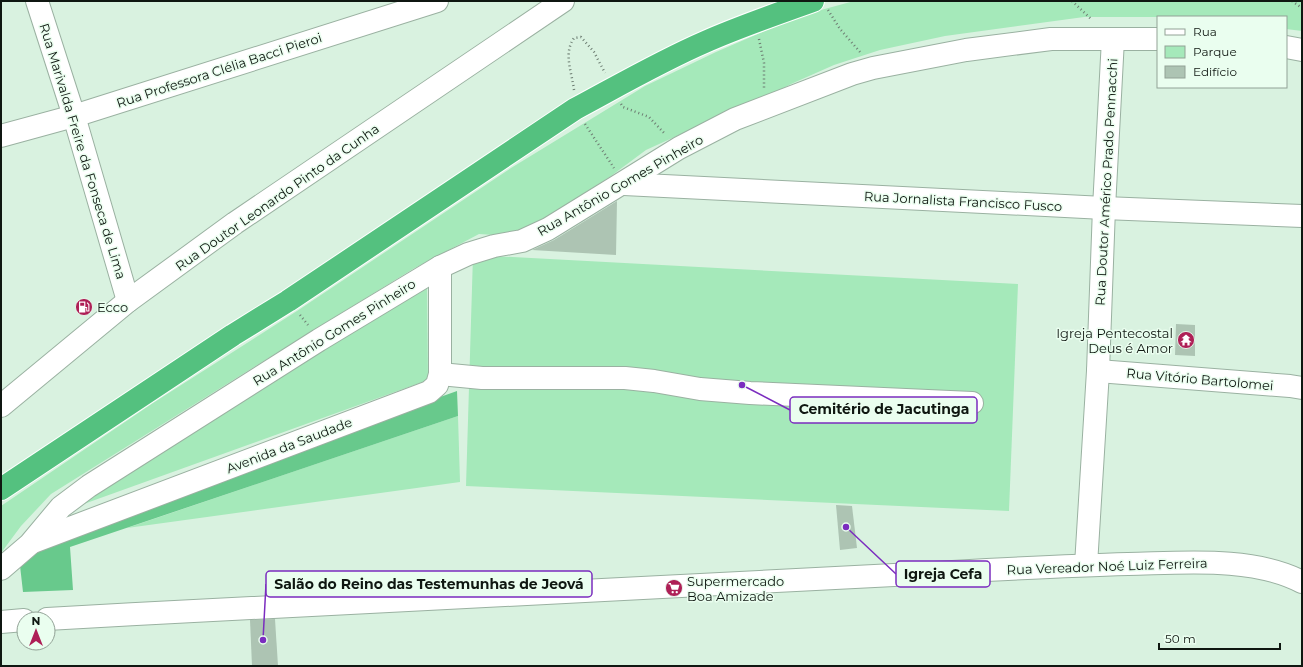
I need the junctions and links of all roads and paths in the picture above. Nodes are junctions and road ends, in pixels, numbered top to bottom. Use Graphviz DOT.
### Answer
graph roads {
  1 [pos="37,1"];
  2 [pos="437,1"];
  3 [pos="563,1"];
  4 [pos="1292,1"];
  5 [pos="820,4"];
  6 [pos="1302,8"];
  7 [pos="755,21"];
  8 [pos="1157,38"];
  9 [pos="1113,39"];
  10 [pos="1287,46"];
  11 [pos="1302,50"];
  12 [pos="873,68"];
  13 [pos="613,88"];
  14 [pos="768,107"];
  15 [pos="575,109"];
  16 [pos="74,116"];
  17 [pos="1,136"];
  18 [pos="679,148"];
  19 [pos="624,184"];
  20 [pos="1104,208"];
  21 [pos="1302,216"];
  22 [pos="440,267"];
  23 [pos="128,301"];
  24 [pos="288,301"];
  25 [pos="320,340"];
  26 [pos="1098,371"];
  27 [pos="440,374"];
  28 [pos="1302,388"];
  29 [pos="972,403"];
  30 [pos="1,406"];
  31 [pos="1,489"];
  32 [pos="30,544"];
  33 [pos="1086,565"];
  34 [pos="1,570"];
  35 [pos="1302,582"];
  36 [pos="56,619"];
  37 [pos="16,621"];
  38 [pos="1,622"];
  1 -- 16 [label="street, Rua Marivalda Freire da Fonseca de Lima"];
  2 -- 16 [label="street, Rua Professora Clélia Bacci Pieroi"];
  3 -- 23 [label="street, Rua Doutor Leonardo Pinto da Cunha"];
  4 -- 6 [label="path"];
  5 -- 7 [label="highway"];
  5 -- 12 [label="path"];
  7 -- 13 [label="highway"];
  7 -- 14 [label="path"];
  8 -- 9 [label="street, Rua Antônio Gomes Pinheiro"];
  9 -- 12 [label="street, Rua Antônio Gomes Pinheiro"];
  9 -- 20 [label="street, Rua Doutor Américo Prado Pennacchi"];
  10 -- 11 [label="street"];
  12 -- 14 [label="street, Rua Antônio Gomes Pinheiro"];
  13 -- 15 [label="highway"];
  13 -- 15 [label="path"];
  13 -- 18 [label="path"];
  14 -- 18 [label="street, Rua Antônio Gomes Pinheiro"];
  15 -- 19 [label="path"];
  15 -- 24 [label="highway"];
  16 -- 17 [label="street, Rua Professora Clélia Bacci Pieroi"];
  16 -- 23 [label="street, Rua Marivalda Freire da Fonseca de Lima"];
  18 -- 19 [label="street, Rua Antônio Gomes Pinheiro"];
  19 -- 20 [label="street, Rua Jornalista Francisco Fusco"];
  19 -- 22 [label="street, Rua Antônio Gomes Pinheiro"];
  20 -- 21 [label="street, Rua Jornalista Francisco Fusco"];
  20 -- 26 [label="street, Rua Doutor Américo Prado Pennacchi"];
  22 -- 25 [label="street, Rua Antônio Gomes Pinheiro"];
  22 -- 27 [label="street, Avenida da Saudade"];
  23 -- 30 [label="street, Rua Doutor Leonardo Pinto da Cunha"];
  24 -- 25 [label="path"];
  24 -- 31 [label="highway"];
  25 -- 32 [label="street, Rua Antônio Gomes Pinheiro"];
  26 -- 28 [label="street, Rua Vitório Bartolomei"];
  26 -- 33 [label="street, Rua Doutor Américo Prado Pennacchi"];
  27 -- 29 [label="street"];
  27 -- 32 [label="street, Avenida da Saudade"];
  32 -- 34 [label="street, Rua Antônio Gomes Pinheiro"];
  33 -- 35 [label="street, Rua Vereador Noé Luiz Ferreira"];
  33 -- 36 [label="street, Rua Vereador Noé Luiz Ferreira"];
  37 -- 38 [label="street"];
}
